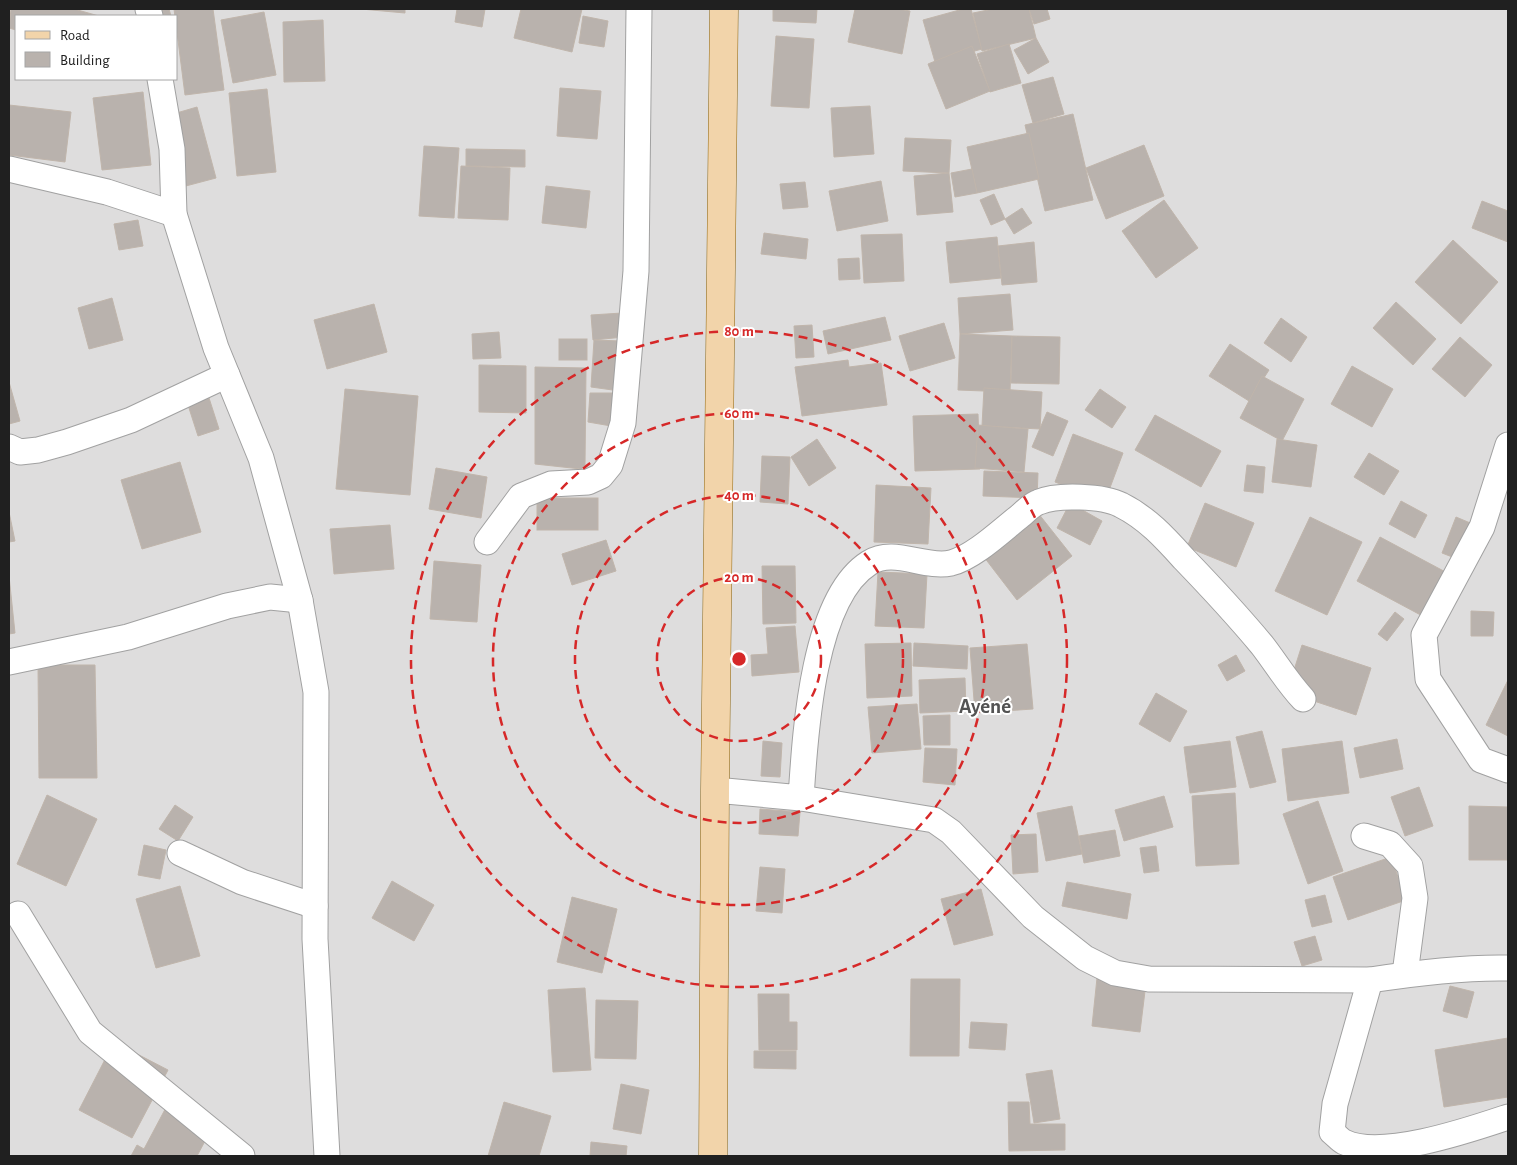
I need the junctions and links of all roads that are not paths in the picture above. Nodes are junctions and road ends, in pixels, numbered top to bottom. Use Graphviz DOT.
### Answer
graph roads {
  1 [pos="639,9"];
  2 [pos="724,9"];
  3 [pos="160,80"];
  4 [pos="9,169"];
  5 [pos="174,214"];
  6 [pos="228,375"];
  7 [pos="1508,445"];
  8 [pos="9,447"];
  9 [pos="487,542"];
  10 [pos="300,600"];
  11 [pos="9,662"];
  12 [pos="1303,699"];
  13 [pos="1508,770"];
  14 [pos="715,790"];
  15 [pos="801,798"];
  16 [pos="1364,836"];
  17 [pos="180,853"];
  18 [pos="315,906"];
  19 [pos="18,914"];
  20 [pos="1508,968"];
  21 [pos="1405,974"];
  22 [pos="1370,980"];
  23 [pos="1508,1118"];
  24 [pos="1425,1149"];
  25 [pos="242,1156"];
  26 [pos="327,1156"];
  27 [pos="713,1156"];
  1 -- 9 [label="street"];
  2 -- 14 [label="main road"];
  3 -- 5 [label="street"];
  4 -- 5 [label="street"];
  5 -- 6 [label="street"];
  6 -- 8 [label="street"];
  6 -- 10 [label="street"];
  7 -- 13 [label="street"];
  10 -- 11 [label="street"];
  10 -- 18 [label="street"];
  12 -- 15 [label="street"];
  14 -- 15 [label="street"];
  14 -- 27 [label="main road"];
  15 -- 22 [label="street"];
  16 -- 21 [label="street"];
  17 -- 18 [label="street"];
  18 -- 26 [label="street"];
  19 -- 25 [label="street"];
  20 -- 21 [label="street"];
  21 -- 22 [label="street"];
  22 -- 24 [label="street"];
  23 -- 24 [label="street"];
}
